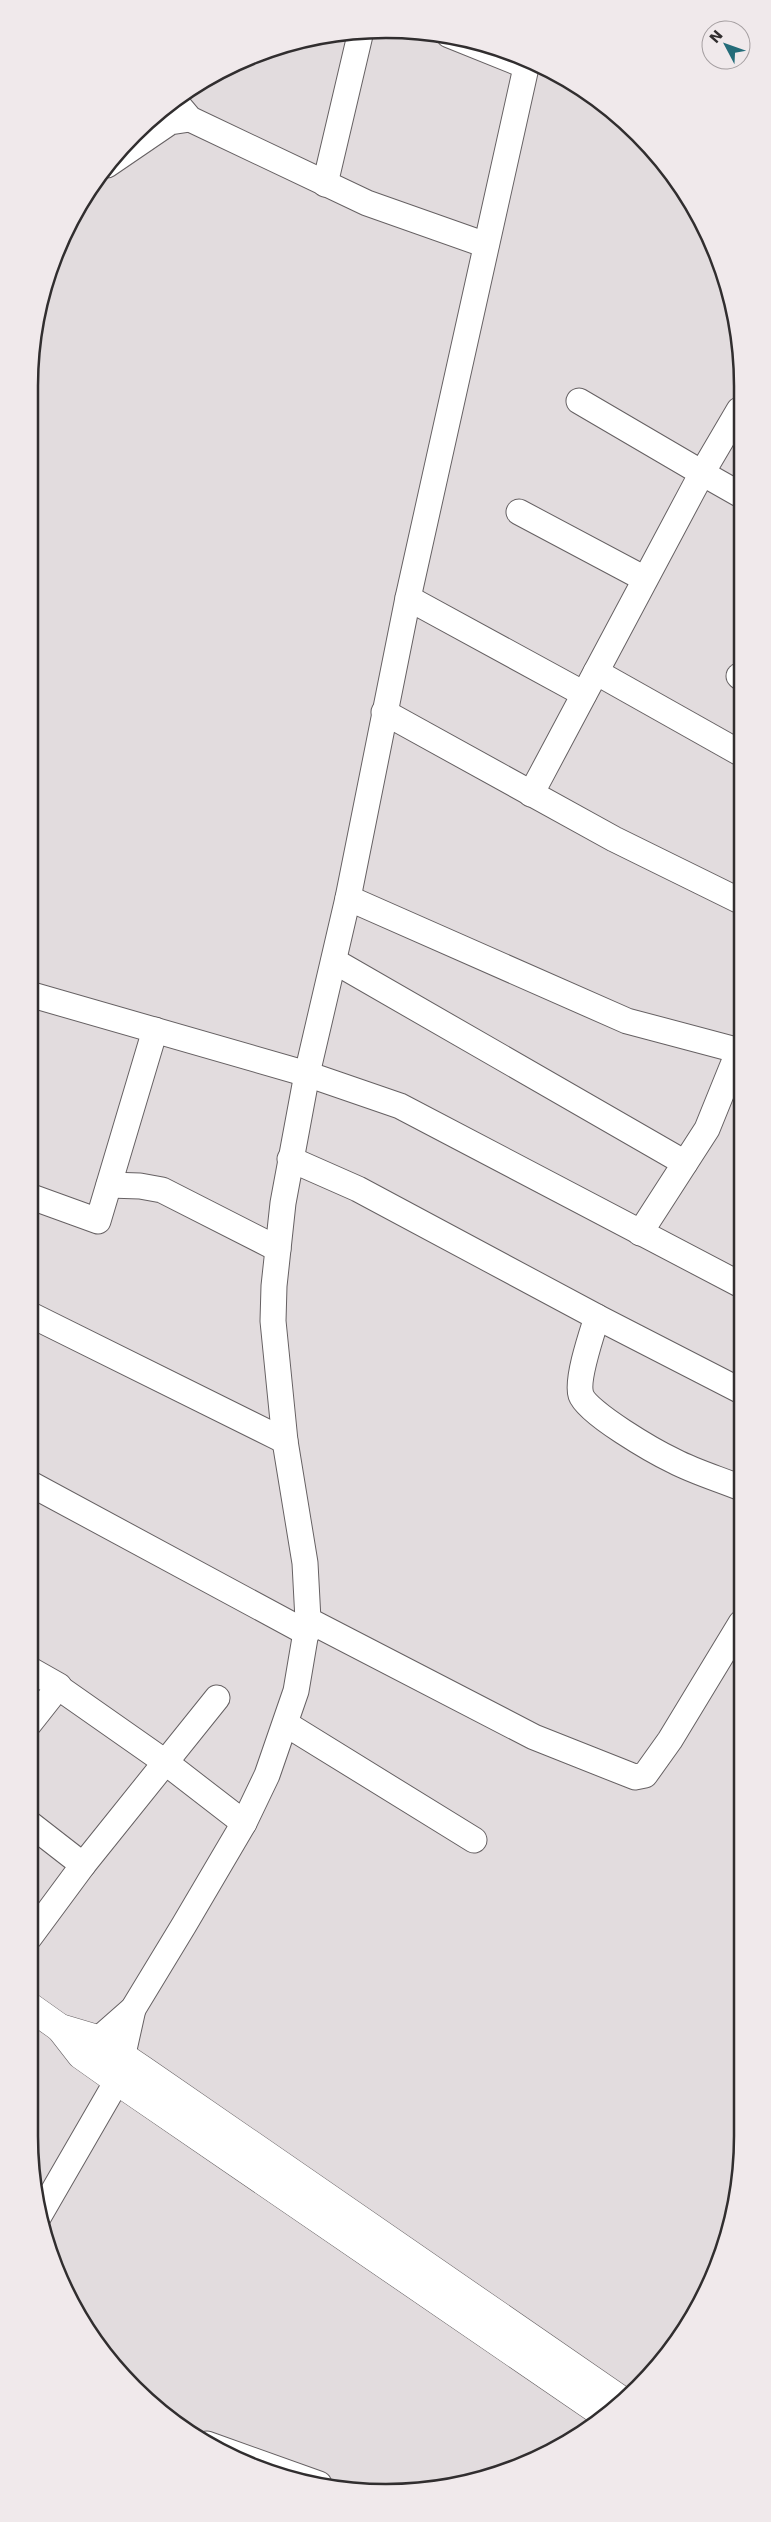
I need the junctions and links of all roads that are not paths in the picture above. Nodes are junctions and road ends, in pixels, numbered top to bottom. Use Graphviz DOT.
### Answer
graph roads {
  1 [pos="359,38"];
  2 [pos="525,67"];
  3 [pos="179,106"];
  4 [pos="190,119"];
  5 [pos="130,149"];
  6 [pos="325,184"];
  7 [pos="486,245"];
  8 [pos="579,402"];
  9 [pos="734,419"];
  10 [pos="702,473"];
  11 [pos="734,491"];
  12 [pos="518,512"];
  13 [pos="645,579"];
  14 [pos="408,598"];
  15 [pos="596,672"];
  16 [pos="584,694"];
  17 [pos="384,712"];
  18 [pos="734,750"];
  19 [pos="531,794"];
  20 [pos="348,898"];
  21 [pos="734,898"];
  22 [pos="334,961"];
  23 [pos="38,997"];
  24 [pos="155,1030"];
  25 [pos="734,1049"];
  26 [pos="734,1065"];
  27 [pos="307,1074"];
  28 [pos="290,1159"];
  29 [pos="686,1163"];
  30 [pos="109,1185"];
  31 [pos="38,1199"];
  32 [pos="640,1233"];
  33 [pos="278,1249"];
  34 [pos="734,1281"];
  35 [pos="597,1317"];
  36 [pos="38,1318"];
  37 [pos="734,1387"];
  38 [pos="285,1441"];
  39 [pos="734,1485"];
  40 [pos="38,1488"];
  41 [pos="307,1627"];
  42 [pos="734,1635"];
  43 [pos="38,1674"];
  44 [pos="58,1686"];
  45 [pos="217,1698"];
  46 [pos="38,1712"];
  47 [pos="286,1724"];
  48 [pos="165,1762"];
  49 [pos="244,1823"];
  50 [pos="38,1830"];
  51 [pos="474,1840"];
  52 [pos="83,1865"];
  53 [pos="38,1926"];
  54 [pos="133,2009"];
  55 [pos="38,2012"];
  56 [pos="89,2047"];
  57 [pos="120,2069"];
  58 [pos="44,2206"];
  59 [pos="616,2397"];
  60 [pos="599,2411"];
  1 -- 6 [label="street"];
  2 -- 7 [label="street"];
  3 -- 4 [label="street"];
  4 -- 5 [label="street"];
  4 -- 6 [label="street"];
  6 -- 7 [label="street"];
  7 -- 14 [label="street"];
  8 -- 10 [label="street"];
  9 -- 10 [label="street"];
  10 -- 11 [label="street"];
  10 -- 13 [label="street"];
  12 -- 13 [label="street"];
  13 -- 15 [label="street"];
  14 -- 16 [label="street"];
  14 -- 17 [label="street"];
  15 -- 16 [label="street"];
  15 -- 18 [label="street"];
  16 -- 19 [label="street"];
  17 -- 19 [label="street"];
  17 -- 20 [label="street"];
  19 -- 21 [label="street"];
  20 -- 22 [label="street"];
  20 -- 25 [label="street"];
  22 -- 27 [label="street"];
  22 -- 29 [label="street"];
  23 -- 24 [label="street"];
  24 -- 27 [label="street"];
  24 -- 30 [label="street"];
  26 -- 29 [label="street"];
  27 -- 28 [label="street"];
  27 -- 32 [label="street"];
  28 -- 33 [label="street"];
  28 -- 35 [label="street"];
  29 -- 32 [label="street"];
  30 -- 31 [label="street"];
  30 -- 33 [label="street"];
  32 -- 34 [label="street"];
  33 -- 38 [label="street"];
  35 -- 37 [label="street"];
  35 -- 39 [label="street"];
  36 -- 38 [label="street"];
  38 -- 41 [label="street"];
  40 -- 41 [label="street"];
  41 -- 42 [label="street"];
  41 -- 47 [label="street"];
  43 -- 44 [label="street"];
  44 -- 46 [label="street"];
  44 -- 48 [label="street"];
  45 -- 48 [label="street"];
  47 -- 49 [label="street"];
  47 -- 51 [label="street"];
  48 -- 49 [label="street"];
  48 -- 52 [label="street"];
  49 -- 54 [label="street"];
  50 -- 52 [label="street"];
  52 -- 53 [label="street"];
  54 -- 56 [label="street"];
  54 -- 57 [label="street"];
  55 -- 56 [label="main road"];
  56 -- 57 [label="main road"];
  57 -- 58 [label="street"];
  57 -- 59 [label="main road"];
  57 -- 60 [label="main road"];
}
